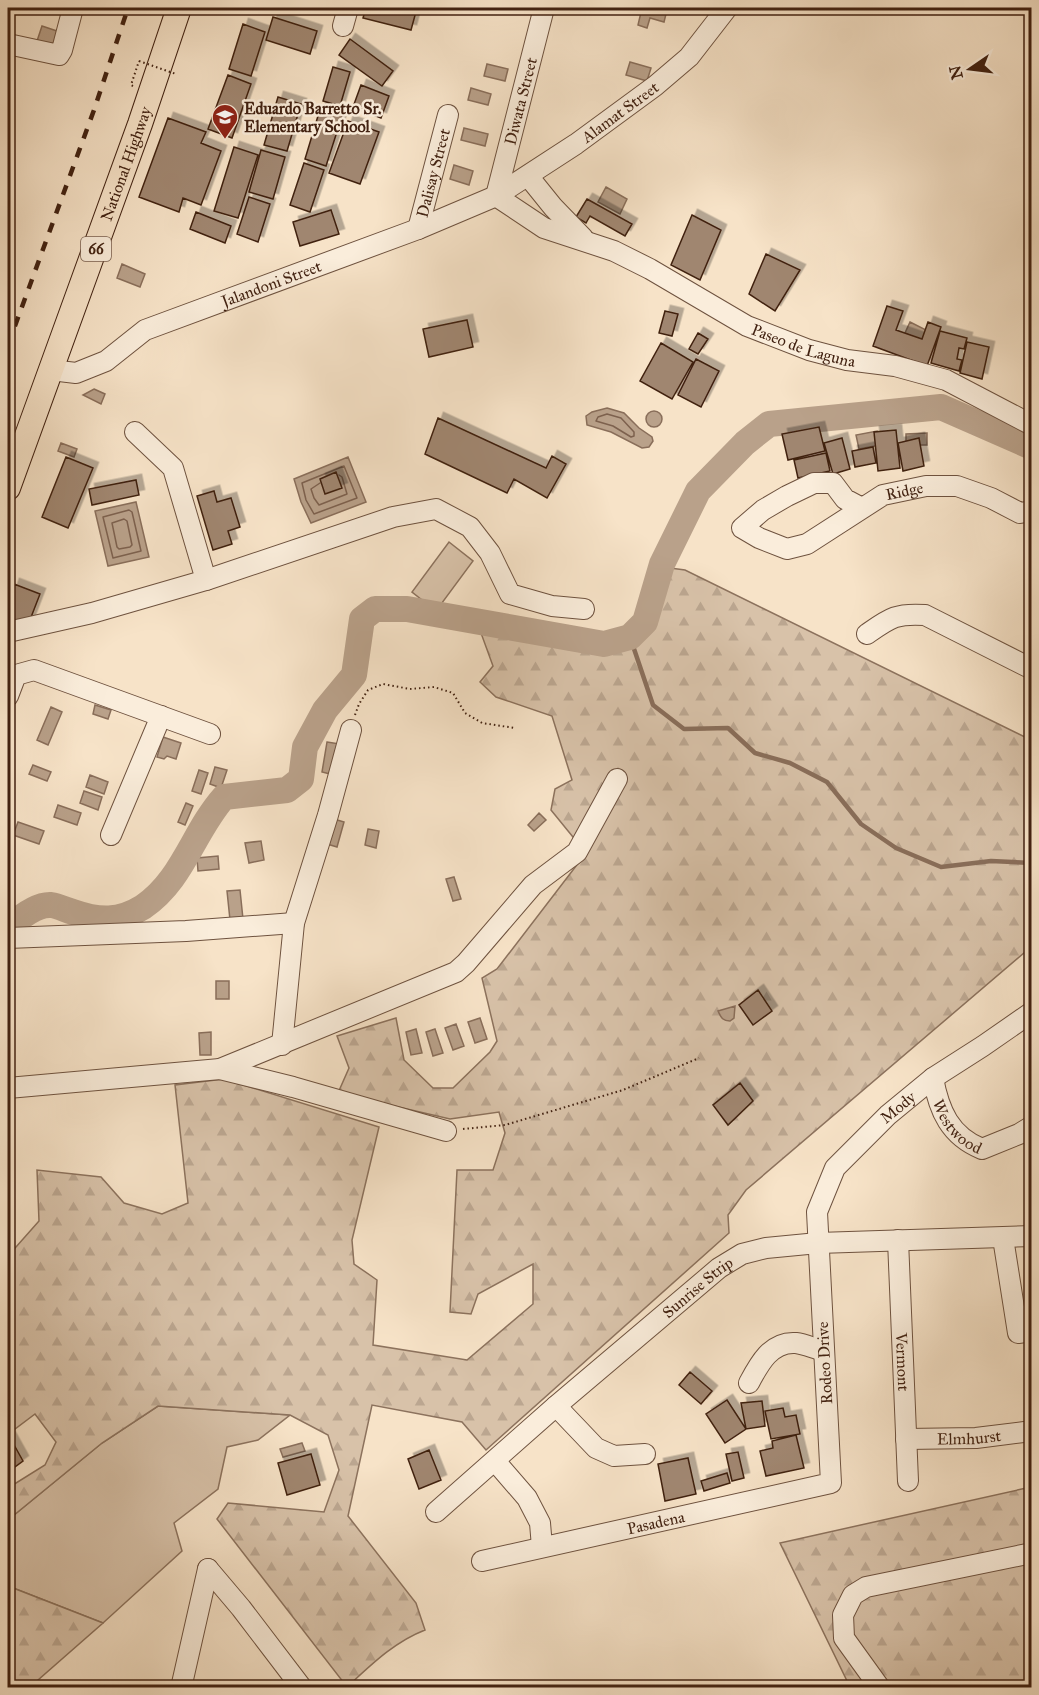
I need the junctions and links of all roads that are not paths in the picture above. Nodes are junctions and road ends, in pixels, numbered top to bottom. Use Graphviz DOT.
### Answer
graph roads {
  1 [pos="73,8"];
  2 [pos="179,8"];
  3 [pos="544,8"];
  4 [pos="727,8"];
  5 [pos="8,44"];
  6 [pos="448,115"];
  7 [pos="528,176"];
  8 [pos="496,196"];
  9 [pos="418,229"];
  10 [pos="584,240"];
  11 [pos="51,370"];
  12 [pos="1032,425"];
  13 [pos="135,432"];
  14 [pos="8,488"];
  15 [pos="860,507"];
  16 [pos="1032,512"];
  17 [pos="206,580"];
  18 [pos="584,609"];
  19 [pos="8,632"];
  20 [pos="867,634"];
  21 [pos="1032,669"];
  22 [pos="8,696"];
  23 [pos="161,717"];
  24 [pos="351,730"];
  25 [pos="210,734"];
  26 [pos="617,779"];
  27 [pos="111,835"];
  28 [pos="294,923"];
  29 [pos="8,939"];
  30 [pos="1032,1012"];
  31 [pos="282,1045"];
  32 [pos="220,1069"];
  33 [pos="933,1078"];
  34 [pos="8,1088"];
  35 [pos="1032,1126"];
  36 [pos="446,1131"];
  37 [pos="1032,1236"];
  38 [pos="1003,1238"];
  39 [pos="898,1240"];
  40 [pos="818,1243"];
  41 [pos="1032,1331"];
  42 [pos="824,1351"];
  43 [pos="749,1383"];
  44 [pos="556,1406"];
  45 [pos="1032,1431"];
  46 [pos="906,1439"];
  47 [pos="645,1454"];
  48 [pos="495,1461"];
  49 [pos="908,1481"];
  50 [pos="831,1483"];
  51 [pos="436,1512"];
  52 [pos="542,1547"];
  53 [pos="1032,1553"];
  54 [pos="482,1561"];
  55 [pos="295,1684"];
  56 [pos="181,1688"];
  57 [pos="880,1688"];
  1 -- 5 [label="street"];
  2 -- 11 [label="main road, National Highway / 66"];
  3 -- 8 [label="street, Diwata Street"];
  4 -- 7 [label="street, Alamat Street"];
  6 -- 9 [label="street, Dalisay Street"];
  7 -- 8 [label="street, Alamat Street"];
  7 -- 10 [label="street, Paseo de Laguna"];
  8 -- 9 [label="street, Jalandoni Street"];
  8 -- 10 [label="street, Paseo de Laguna"];
  9 -- 11 [label="street, Jalandoni Street"];
  10 -- 12 [label="street, Paseo de Laguna"];
  11 -- 14 [label="main road, National Highway / 66"];
  13 -- 17 [label="street"];
  15 -- 15 [label="street, Ridge"];
  15 -- 16 [label="street, Ridge"];
  17 -- 18 [label="street"];
  17 -- 19 [label="street"];
  20 -- 21 [label="street"];
  22 -- 23 [label="street"];
  23 -- 25 [label="street"];
  23 -- 27 [label="street"];
  24 -- 28 [label="street"];
  26 -- 31 [label="street"];
  28 -- 29 [label="street"];
  28 -- 31 [label="street"];
  30 -- 33 [label="street, Mody"];
  31 -- 32 [label="street"];
  32 -- 34 [label="street"];
  32 -- 36 [label="street"];
  33 -- 35 [label="street, Westwood"];
  33 -- 40 [label="street, Mody"];
  37 -- 38 [label="street, Sunrise Strip"];
  38 -- 39 [label="street, Sunrise Strip"];
  38 -- 41 [label="street"];
  39 -- 40 [label="street, Sunrise Strip"];
  39 -- 46 [label="street, Vermont"];
  40 -- 42 [label="street, Rodeo Drive"];
  40 -- 44 [label="street, Sunrise Strip"];
  42 -- 43 [label="street"];
  42 -- 50 [label="street, Rodeo Drive"];
  44 -- 47 [label="street"];
  44 -- 48 [label="street, Sunrise Strip"];
  45 -- 46 [label="street, Elmhurst"];
  46 -- 49 [label="street, Vermont"];
  48 -- 51 [label="street, Sunrise Strip"];
  48 -- 52 [label="street"];
  50 -- 52 [label="street, Pasadena"];
  52 -- 54 [label="street, Pasadena"];
  53 -- 57 [label="street"];
  55 -- 56 [label="street"];
}
